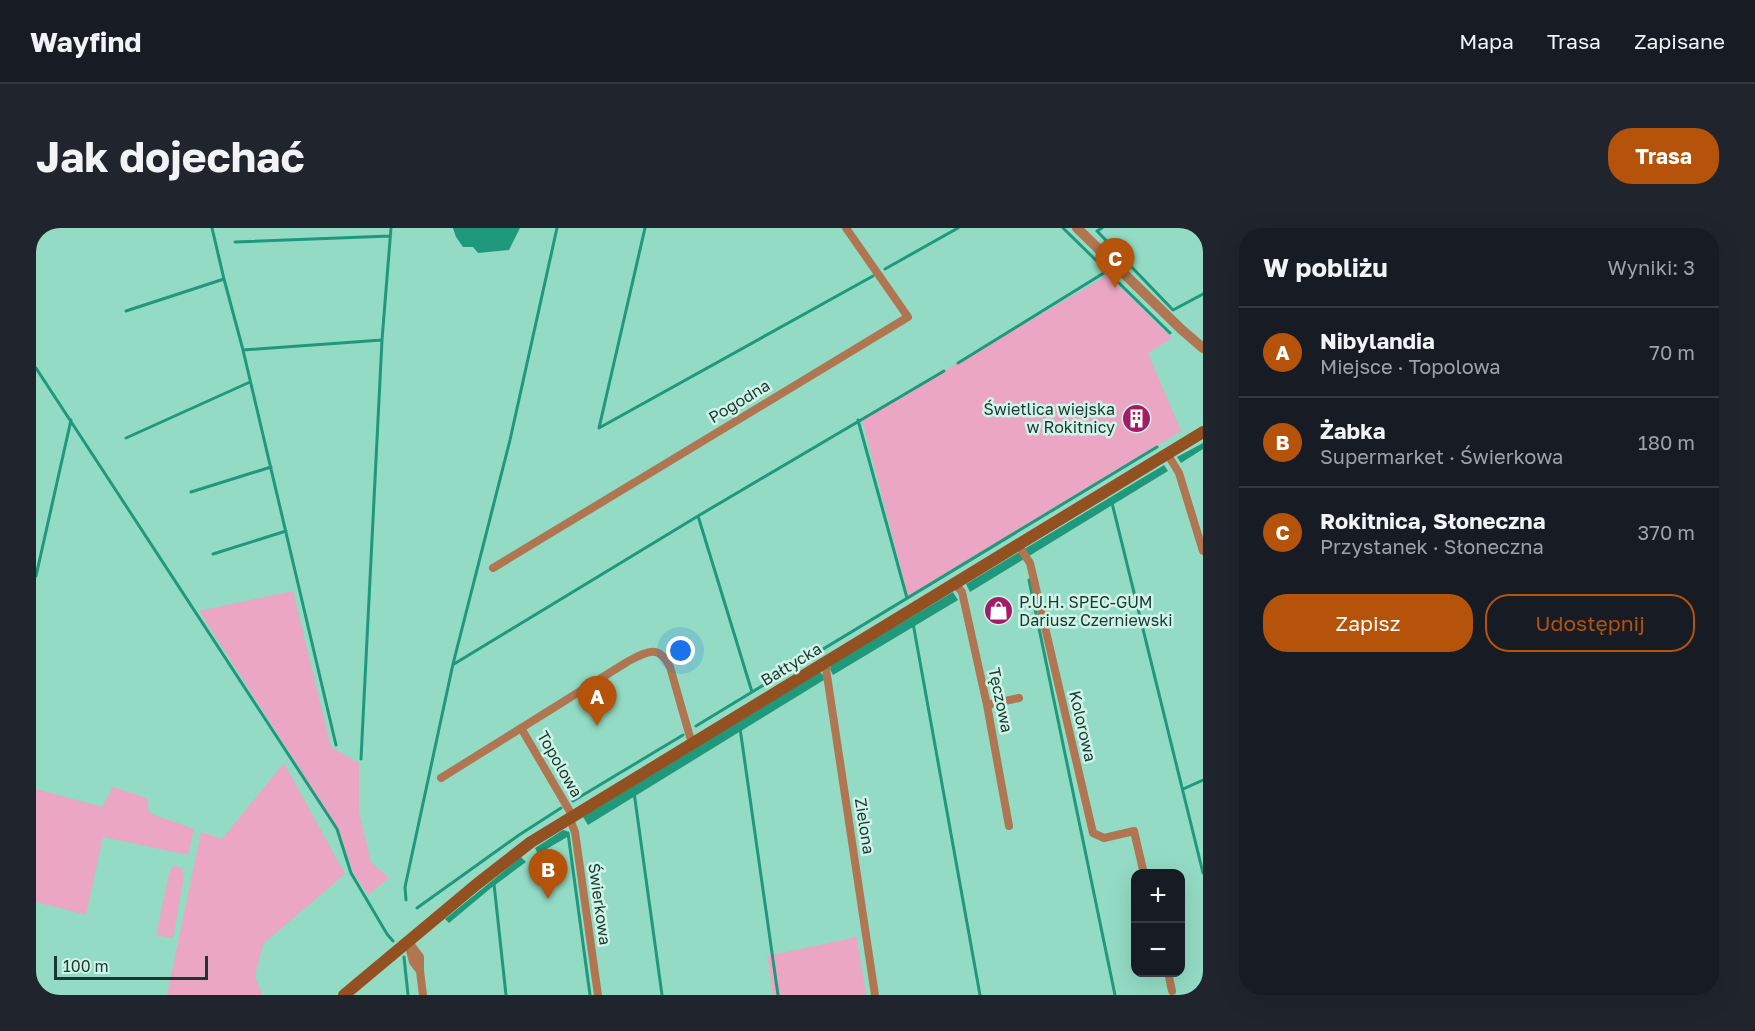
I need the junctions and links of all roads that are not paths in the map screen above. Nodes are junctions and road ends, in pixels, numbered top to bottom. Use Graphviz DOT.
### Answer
graph roads {
  1 [pos="846,228"];
  2 [pos="1077,228"];
  3 [pos="1203,348"];
  4 [pos="1203,432"];
  5 [pos="1168,455"];
  6 [pos="1020,548"];
  7 [pos="1203,550"];
  8 [pos="493,568"];
  9 [pos="956,584"];
  10 [pos="825,662"];
  11 [pos="1020,698"];
  12 [pos="987,705"];
  13 [pos="521,728"];
  14 [pos="693,742"];
  15 [pos="441,778"];
  16 [pos="571,816"];
  17 [pos="1009,826"];
  18 [pos="1143,869"];
  19 [pos="408,941"];
  20 [pos="1169,977"];
  21 [pos="1172,991"];
  22 [pos="344,995"];
  23 [pos="423,995"];
  24 [pos="598,995"];
  25 [pos="875,995"];
  1 -- 8 [label="street, Pogodna"];
  2 -- 3 [label="street"];
  4 -- 5 [label="main road, Bałtycka"];
  5 -- 6 [label="main road, Bałtycka"];
  5 -- 7 [label="street"];
  6 -- 9 [label="main road, Bałtycka"];
  6 -- 18 [label="street, Kolorowa"];
  9 -- 10 [label="main road, Bałtycka"];
  9 -- 12 [label="street, Tęczowa"];
  10 -- 14 [label="main road, Bałtycka"];
  10 -- 25 [label="street, Zielona"];
  11 -- 12 [label="street"];
  12 -- 17 [label="street, Tęczowa"];
  13 -- 14 [label="street, Topolowa"];
  13 -- 15 [label="street, Topolowa"];
  13 -- 16 [label="street, Topolowa"];
  14 -- 16 [label="main road, Bałtycka"];
  16 -- 19 [label="main road, Bałtycka"];
  16 -- 24 [label="street, Świerkowa"];
  19 -- 22 [label="main road, Bałtycka"];
  19 -- 23 [label="street"];
  20 -- 21 [label="street"];
}
